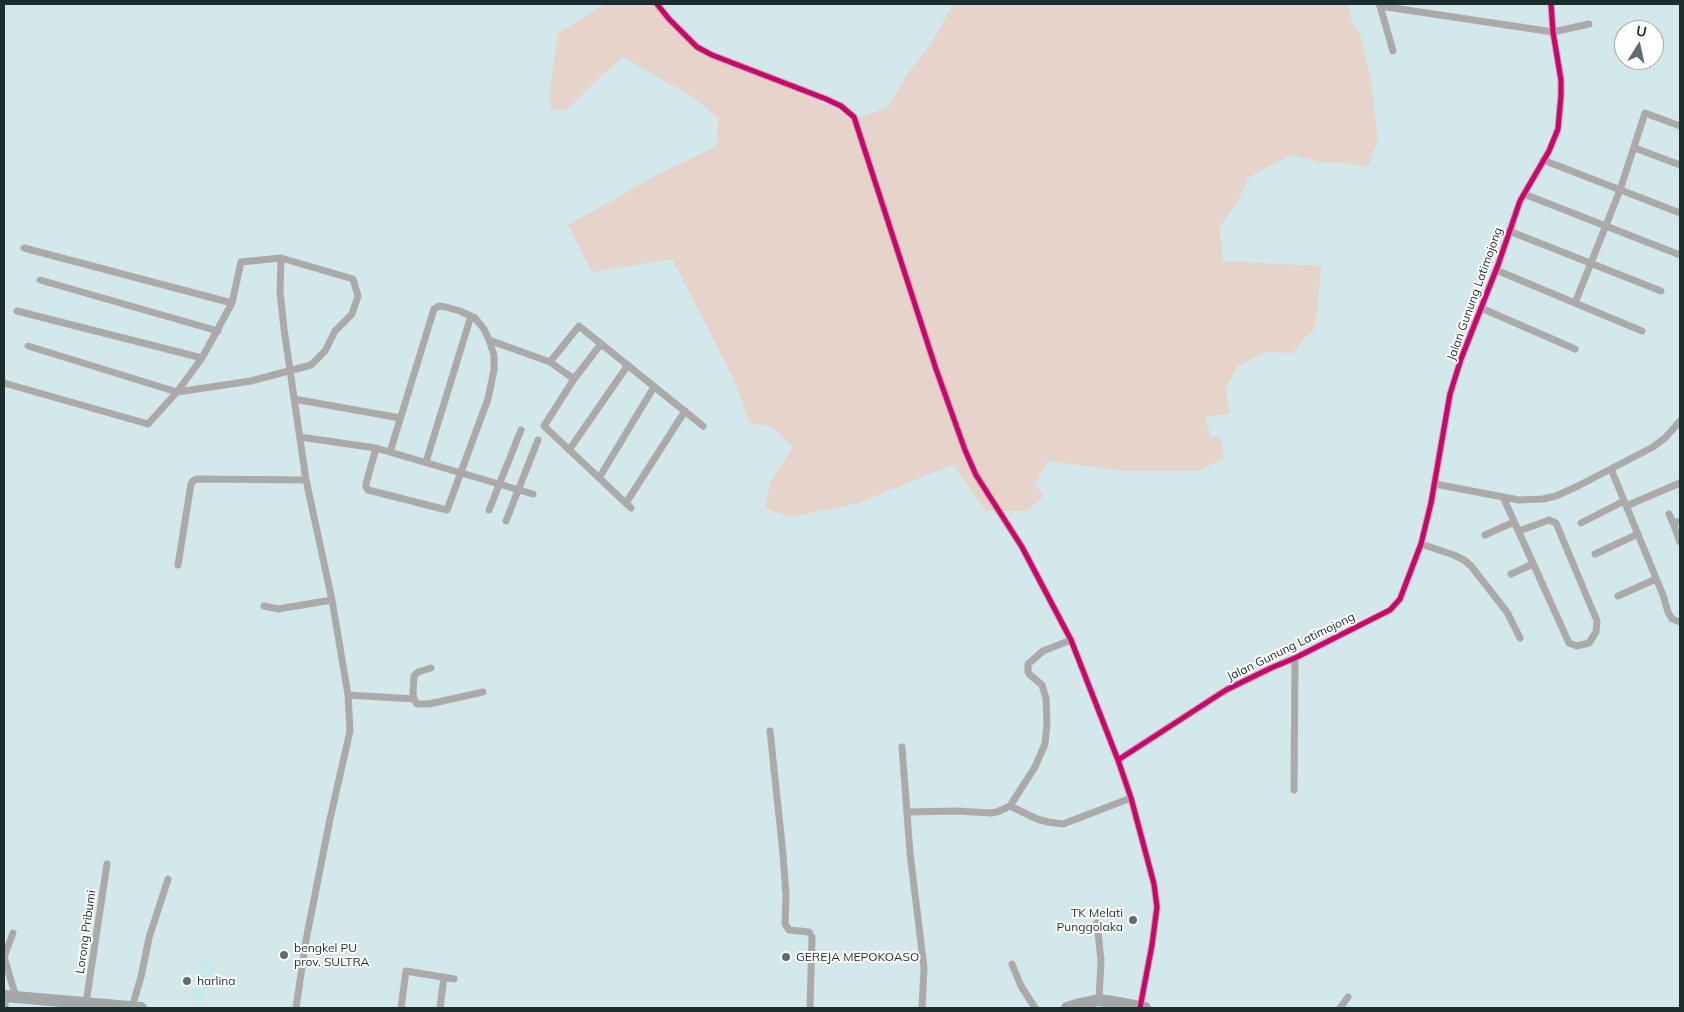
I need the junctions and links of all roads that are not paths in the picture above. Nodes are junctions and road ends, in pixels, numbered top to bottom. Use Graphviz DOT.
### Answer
graph roads {
  1 [pos="657,4"];
  2 [pos="1551,4"];
  3 [pos="1379,5"];
  4 [pos="1589,24"];
  5 [pos="1553,32"];
  6 [pos="1393,51"];
  7 [pos="1680,126"];
  8 [pos="1635,148"];
  9 [pos="1543,160"];
  10 [pos="1680,165"];
  11 [pos="1620,190"];
  12 [pos="1524,194"];
  13 [pos="1680,213"];
  14 [pos="1606,225"];
  15 [pos="1509,232"];
  16 [pos="24,248"];
  17 [pos="1680,256"];
  18 [pos="281,258"];
  19 [pos="1590,263"];
  20 [pos="1496,270"];
  21 [pos="40,280"];
  22 [pos="1662,291"];
  23 [pos="232,303"];
  24 [pos="1575,303"];
  25 [pos="1481,308"];
  26 [pos="18,311"];
  27 [pos="470,316"];
  28 [pos="218,330"];
  29 [pos="1642,331"];
  30 [pos="489,340"];
  31 [pos="601,344"];
  32 [pos="28,346"];
  33 [pos="1575,349"];
  34 [pos="202,358"];
  35 [pos="550,362"];
  36 [pos="628,365"];
  37 [pos="290,371"];
  38 [pos="574,379"];
  39 [pos="4,383"];
  40 [pos="654,387"];
  41 [pos="177,392"];
  42 [pos="294,399"];
  43 [pos="685,411"];
  44 [pos="400,418"];
  45 [pos="1680,421"];
  46 [pos="703,426"];
  47 [pos="521,430"];
  48 [pos="300,437"];
  49 [pos="538,440"];
  50 [pos="376,448"];
  51 [pos="569,450"];
  52 [pos="390,452"];
  53 [pos="426,462"];
  54 [pos="1611,469"];
  55 [pos="460,474"];
  56 [pos="599,478"];
  57 [pos="306,480"];
  58 [pos="1680,483"];
  59 [pos="498,484"];
  60 [pos="1435,484"];
  61 [pos="518,490"];
  62 [pos="532,494"];
  63 [pos="1503,498"];
  64 [pos="1625,503"];
  65 [pos="489,510"];
  66 [pos="1669,514"];
  67 [pos="506,521"];
  68 [pos="1514,522"];
  69 [pos="1677,522"];
  70 [pos="1581,523"];
  71 [pos="1519,531"];
  72 [pos="1638,534"];
  73 [pos="1486,535"];
  74 [pos="1680,542"];
  75 [pos="1421,544"];
  76 [pos="1596,554"];
  77 [pos="1533,564"];
  78 [pos="178,565"];
  79 [pos="1511,574"];
  80 [pos="1656,579"];
  81 [pos="1618,596"];
  82 [pos="332,600"];
  83 [pos="264,606"];
  84 [pos="1680,622"];
  85 [pos="1520,638"];
  86 [pos="1071,640"];
  87 [pos="1295,658"];
  88 [pos="432,668"];
  89 [pos="483,692"];
  90 [pos="348,695"];
  91 [pos="414,699"];
  92 [pos="770,731"];
  93 [pos="902,747"];
  94 [pos="1118,760"];
  95 [pos="1294,790"];
  96 [pos="1131,798"];
  97 [pos="1010,806"];
  98 [pos="907,812"];
  99 [pos="107,864"];
  100 [pos="168,878"];
  101 [pos="1097,923"];
  102 [pos="13,933"];
  103 [pos="4,958"];
  104 [pos="1012,964"];
  105 [pos="444,977"];
  106 [pos="454,979"];
  107 [pos="1348,997"];
  108 [pos="7,999"];
  109 [pos="1099,1000"];
  110 [pos="40,1004"];
  111 [pos="94,1005"];
  112 [pos="137,1008"];
  113 [pos="296,1008"];
  114 [pos="400,1008"];
  115 [pos="440,1008"];
  116 [pos="810,1008"];
  117 [pos="922,1008"];
  118 [pos="1034,1008"];
  119 [pos="1067,1008"];
  120 [pos="1142,1008"];
  121 [pos="1340,1008"];
  1 -- 86 [label="street"];
  2 -- 5 [label="street, Jalan Gunung Latimojong"];
  3 -- 5 [label="street"];
  3 -- 6 [label="street"];
  4 -- 5 [label="street"];
  5 -- 9 [label="street, Jalan Gunung Latimojong"];
  7 -- 8 [label="street"];
  8 -- 10 [label="street"];
  8 -- 11 [label="street"];
  9 -- 11 [label="street"];
  9 -- 12 [label="street, Jalan Gunung Latimojong"];
  11 -- 13 [label="street"];
  11 -- 14 [label="street"];
  12 -- 14 [label="street"];
  12 -- 15 [label="street, Jalan Gunung Latimojong"];
  14 -- 17 [label="street"];
  14 -- 19 [label="street"];
  15 -- 19 [label="street"];
  15 -- 20 [label="street, Jalan Gunung Latimojong"];
  16 -- 23 [label="street"];
  18 -- 23 [label="street"];
  18 -- 37 [label="street"];
  18 -- 37 [label="street"];
  19 -- 22 [label="street"];
  19 -- 24 [label="street"];
  20 -- 24 [label="street"];
  20 -- 25 [label="street, Jalan Gunung Latimojong"];
  21 -- 28 [label="street"];
  23 -- 28 [label="street"];
  24 -- 29 [label="street"];
  25 -- 33 [label="street"];
  25 -- 60 [label="street, Jalan Gunung Latimojong"];
  26 -- 34 [label="street"];
  27 -- 30 [label="street"];
  27 -- 44 [label="street"];
  27 -- 53 [label="street"];
  28 -- 34 [label="street"];
  30 -- 35 [label="street"];
  30 -- 55 [label="street"];
  31 -- 35 [label="street"];
  31 -- 36 [label="street"];
  31 -- 38 [label="street"];
  32 -- 41 [label="street"];
  34 -- 41 [label="street"];
  35 -- 38 [label="street"];
  36 -- 40 [label="street"];
  36 -- 51 [label="street"];
  37 -- 41 [label="street"];
  37 -- 42 [label="street"];
  38 -- 51 [label="street"];
  39 -- 41 [label="street"];
  40 -- 43 [label="street"];
  40 -- 56 [label="street"];
  42 -- 44 [label="street"];
  42 -- 48 [label="street"];
  43 -- 46 [label="street"];
  43 -- 56 [label="street"];
  44 -- 52 [label="street"];
  45 -- 54 [label="street"];
  47 -- 59 [label="street"];
  48 -- 50 [label="street"];
  48 -- 57 [label="street"];
  49 -- 61 [label="street"];
  50 -- 52 [label="street"];
  50 -- 55 [label="street"];
  51 -- 56 [label="street"];
  52 -- 53 [label="street"];
  53 -- 55 [label="street"];
  54 -- 63 [label="street"];
  54 -- 64 [label="street"];
  55 -- 59 [label="street"];
  57 -- 78 [label="street"];
  57 -- 82 [label="street"];
  58 -- 64 [label="street"];
  59 -- 61 [label="street"];
  59 -- 65 [label="street"];
  60 -- 63 [label="street"];
  60 -- 75 [label="street, Jalan Gunung Latimojong"];
  61 -- 62 [label="street"];
  61 -- 67 [label="street"];
  63 -- 68 [label="street"];
  64 -- 70 [label="street"];
  64 -- 72 [label="street"];
  66 -- 69 [label="street"];
  68 -- 71 [label="street"];
  68 -- 73 [label="street"];
  69 -- 74 [label="street"];
  71 -- 77 [label="street"];
  71 -- 77 [label="street"];
  72 -- 76 [label="street"];
  72 -- 80 [label="street"];
  75 -- 85 [label="street"];
  75 -- 87 [label="street, Jalan Gunung Latimojong"];
  77 -- 79 [label="street"];
  80 -- 81 [label="street"];
  80 -- 84 [label="street"];
  82 -- 83 [label="street"];
  82 -- 90 [label="street"];
  86 -- 94 [label="street"];
  86 -- 97 [label="street"];
  87 -- 94 [label="street, Jalan Gunung Latimojong"];
  87 -- 95 [label="street"];
  88 -- 91 [label="street"];
  89 -- 91 [label="street"];
  90 -- 91 [label="street"];
  90 -- 113 [label="street"];
  92 -- 116 [label="street"];
  93 -- 98 [label="street"];
  94 -- 96 [label="street"];
  96 -- 97 [label="street"];
  96 -- 120 [label="street"];
  97 -- 98 [label="street"];
  98 -- 117 [label="street"];
  99 -- 111 [label="street, Lorong Pribumi"];
  100 -- 112 [label="street"];
  101 -- 109 [label="street"];
  102 -- 103 [label="street"];
  103 -- 108 [label="street"];
  104 -- 118 [label="street"];
  105 -- 106 [label="street"];
  105 -- 114 [label="street"];
  105 -- 115 [label="street"];
  107 -- 121 [label="street"];
  108 -- 110 [label="highway"];
  109 -- 119 [label="highway"];
  109 -- 120 [label="highway"];
  110 -- 111 [label="highway"];
  111 -- 112 [label="highway"];
}
